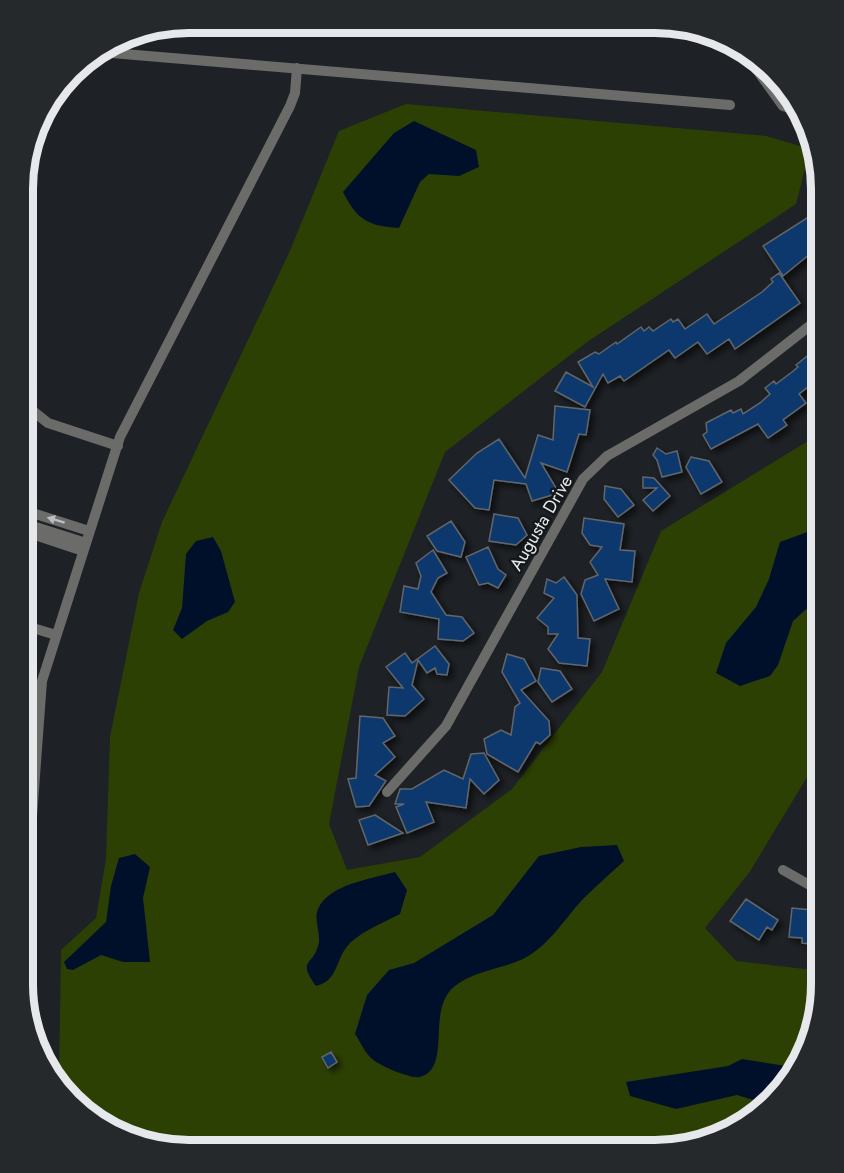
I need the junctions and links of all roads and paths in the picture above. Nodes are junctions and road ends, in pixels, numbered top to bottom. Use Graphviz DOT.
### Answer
graph roads {
  1 [pos="113,53"];
  2 [pos="297,68"];
  3 [pos="760,75"];
  4 [pos="730,105"];
  5 [pos="788,107"];
  6 [pos="811,325"];
  7 [pos="33,411"];
  8 [pos="117,446"];
  9 [pos="33,513"];
  10 [pos="33,527"];
  11 [pos="89,531"];
  12 [pos="33,534"];
  13 [pos="84,547"];
  14 [pos="33,628"];
  15 [pos="56,635"];
  16 [pos="33,728"];
  17 [pos="37,729"];
  18 [pos="387,792"];
  19 [pos="33,797"];
  20 [pos="783,870"];
  21 [pos="811,886"];
  1 -- 2 [label="street"];
  2 -- 4 [label="street"];
  2 -- 8 [label="street"];
  3 -- 5 [label="street"];
  6 -- 18 [label="street, Augusta Drive"];
  7 -- 8 [label="street"];
  8 -- 11 [label="street"];
  11 -- 9 [label="street, one-way"];
  10 -- 13 [label="street"];
  11 -- 13 [label="street"];
  12 -- 13 [label="street"];
  13 -- 15 [label="street"];
  14 -- 15 [label="street"];
  15 -- 17 [label="street"];
  16 -- 17 [label="street"];
  17 -- 19 [label="street"];
  20 -- 21 [label="street"];
}
